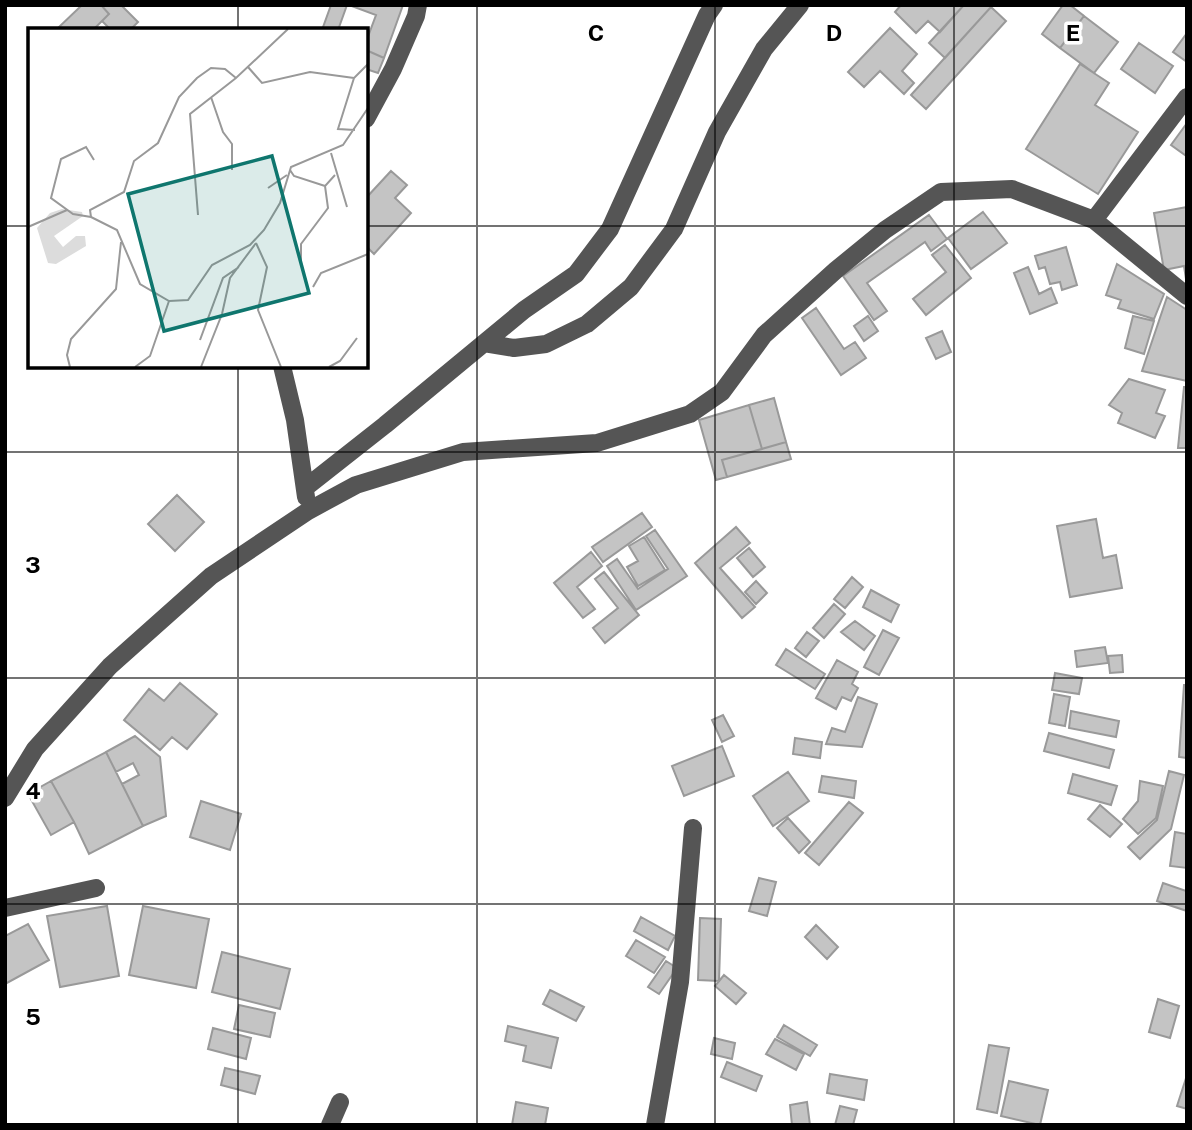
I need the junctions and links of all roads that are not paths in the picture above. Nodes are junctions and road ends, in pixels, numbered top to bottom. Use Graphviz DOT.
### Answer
graph roads {
  1 [pos="418,5"];
  2 [pos="715,5"];
  3 [pos="800,5"];
  4 [pos="1187,97"];
  5 [pos="368,115"];
  6 [pos="1094,220"];
  7 [pos="1187,296"];
  8 [pos="484,343"];
  9 [pos="282,368"];
  10 [pos="305,488"];
  11 [pos="308,511"];
  12 [pos="5,798"];
  13 [pos="693,828"];
  14 [pos="96,888"];
  15 [pos="5,908"];
  16 [pos="340,1102"];
  17 [pos="330,1125"];
  18 [pos="655,1125"];
  1 -- 5 [label="street"];
  2 -- 8 [label="street"];
  3 -- 8 [label="street"];
  4 -- 6 [label="street"];
  6 -- 7 [label="street"];
  6 -- 11 [label="street"];
  8 -- 10 [label="street"];
  9 -- 10 [label="street"];
  10 -- 11 [label="street"];
  11 -- 12 [label="street"];
  13 -- 18 [label="street"];
  14 -- 15 [label="street"];
  16 -- 17 [label="street"];
}
